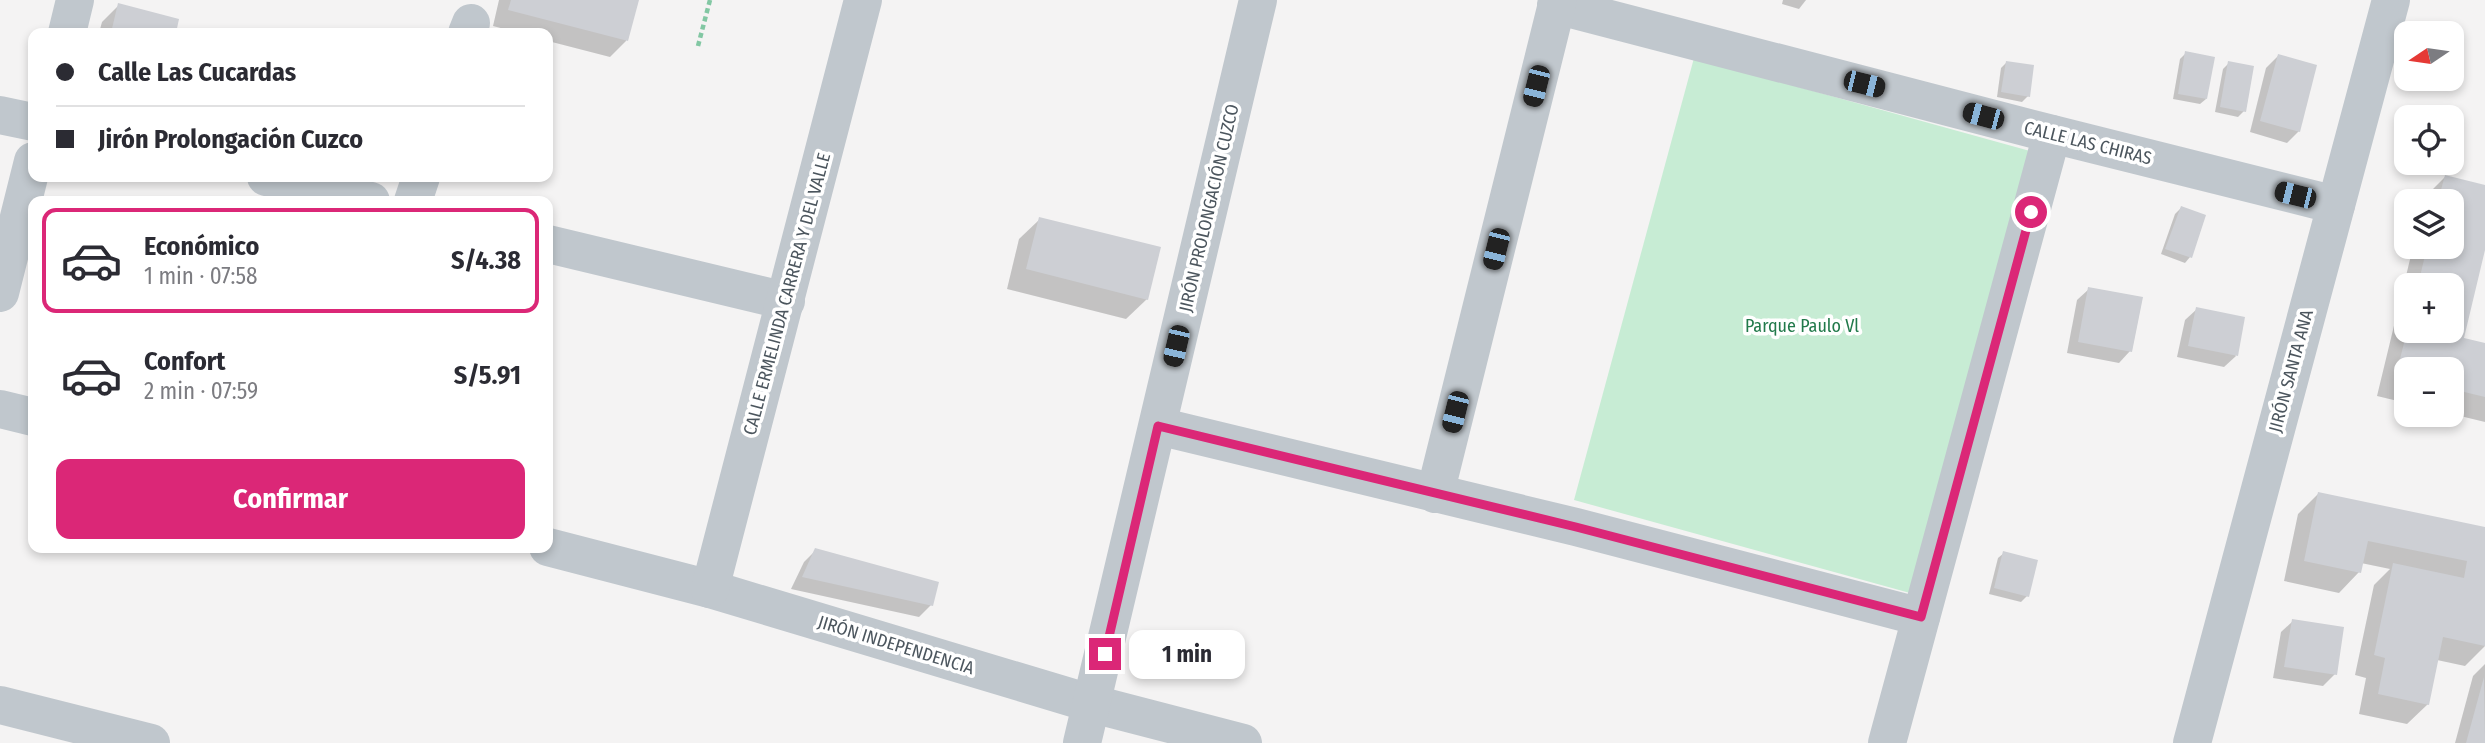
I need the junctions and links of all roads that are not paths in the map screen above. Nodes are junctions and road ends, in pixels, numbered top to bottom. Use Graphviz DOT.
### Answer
graph roads {
  1 [pos="75,0"];
  2 [pos="863,0"];
  3 [pos="1258,0"];
  4 [pos="2391,0"];
  5 [pos="1557,2"];
  6 [pos="67,28"];
  7 [pos="0,115"];
  8 [pos="28,121"];
  9 [pos="2052,134"];
  10 [pos="28,180"];
  11 [pos="288,182"];
  12 [pos="349,196"];
  13 [pos="2336,205"];
  14 [pos="553,245"];
  15 [pos="0,293"];
  16 [pos="786,301"];
  17 [pos="0,409"];
  18 [pos="28,416"];
  19 [pos="1158,426"];
  20 [pos="1435,494"];
  21 [pos="553,548"];
  22 [pos="710,589"];
  23 [pos="1921,617"];
  24 [pos="1093,704"];
  25 [pos="0,705"];
  26 [pos="151,743"];
  27 [pos="1082,743"];
  28 [pos="1243,743"];
  29 [pos="1887,743"];
  30 [pos="2192,743"];
  1 -- 6 [label="street"];
  2 -- 16 [label="street, CALLE ERMELINDA CARRERA Y DEL VALLE"];
  3 -- 19 [label="street, JIRÓN PROLONGACIÓN CUZCO"];
  4 -- 13 [label="street, JIRÓN SANTA ANA"];
  5 -- 9 [label="street, CALLE LAS CHIRAS"];
  5 -- 20 [label="street"];
  7 -- 8 [label="street"];
  9 -- 13 [label="street, CALLE LAS CHIRAS"];
  9 -- 23 [label="street"];
  10 -- 15 [label="street"];
  11 -- 12 [label="street"];
  13 -- 30 [label="street, JIRÓN SANTA ANA"];
  14 -- 16 [label="street"];
  16 -- 22 [label="street, CALLE ERMELINDA CARRERA Y DEL VALLE"];
  17 -- 18 [label="street"];
  19 -- 20 [label="street"];
  19 -- 24 [label="street, JIRÓN PROLONGACIÓN CUZCO"];
  20 -- 23 [label="street"];
  21 -- 22 [label="street, JIRÓN INDEPENDENCIA"];
  22 -- 24 [label="street, JIRÓN INDEPENDENCIA"];
  23 -- 29 [label="street"];
  24 -- 27 [label="street, JIRÓN PROLONGACIÓN CUZCO"];
  24 -- 28 [label="street, JIRÓN INDEPENDENCIA"];
  25 -- 26 [label="street"];
}
